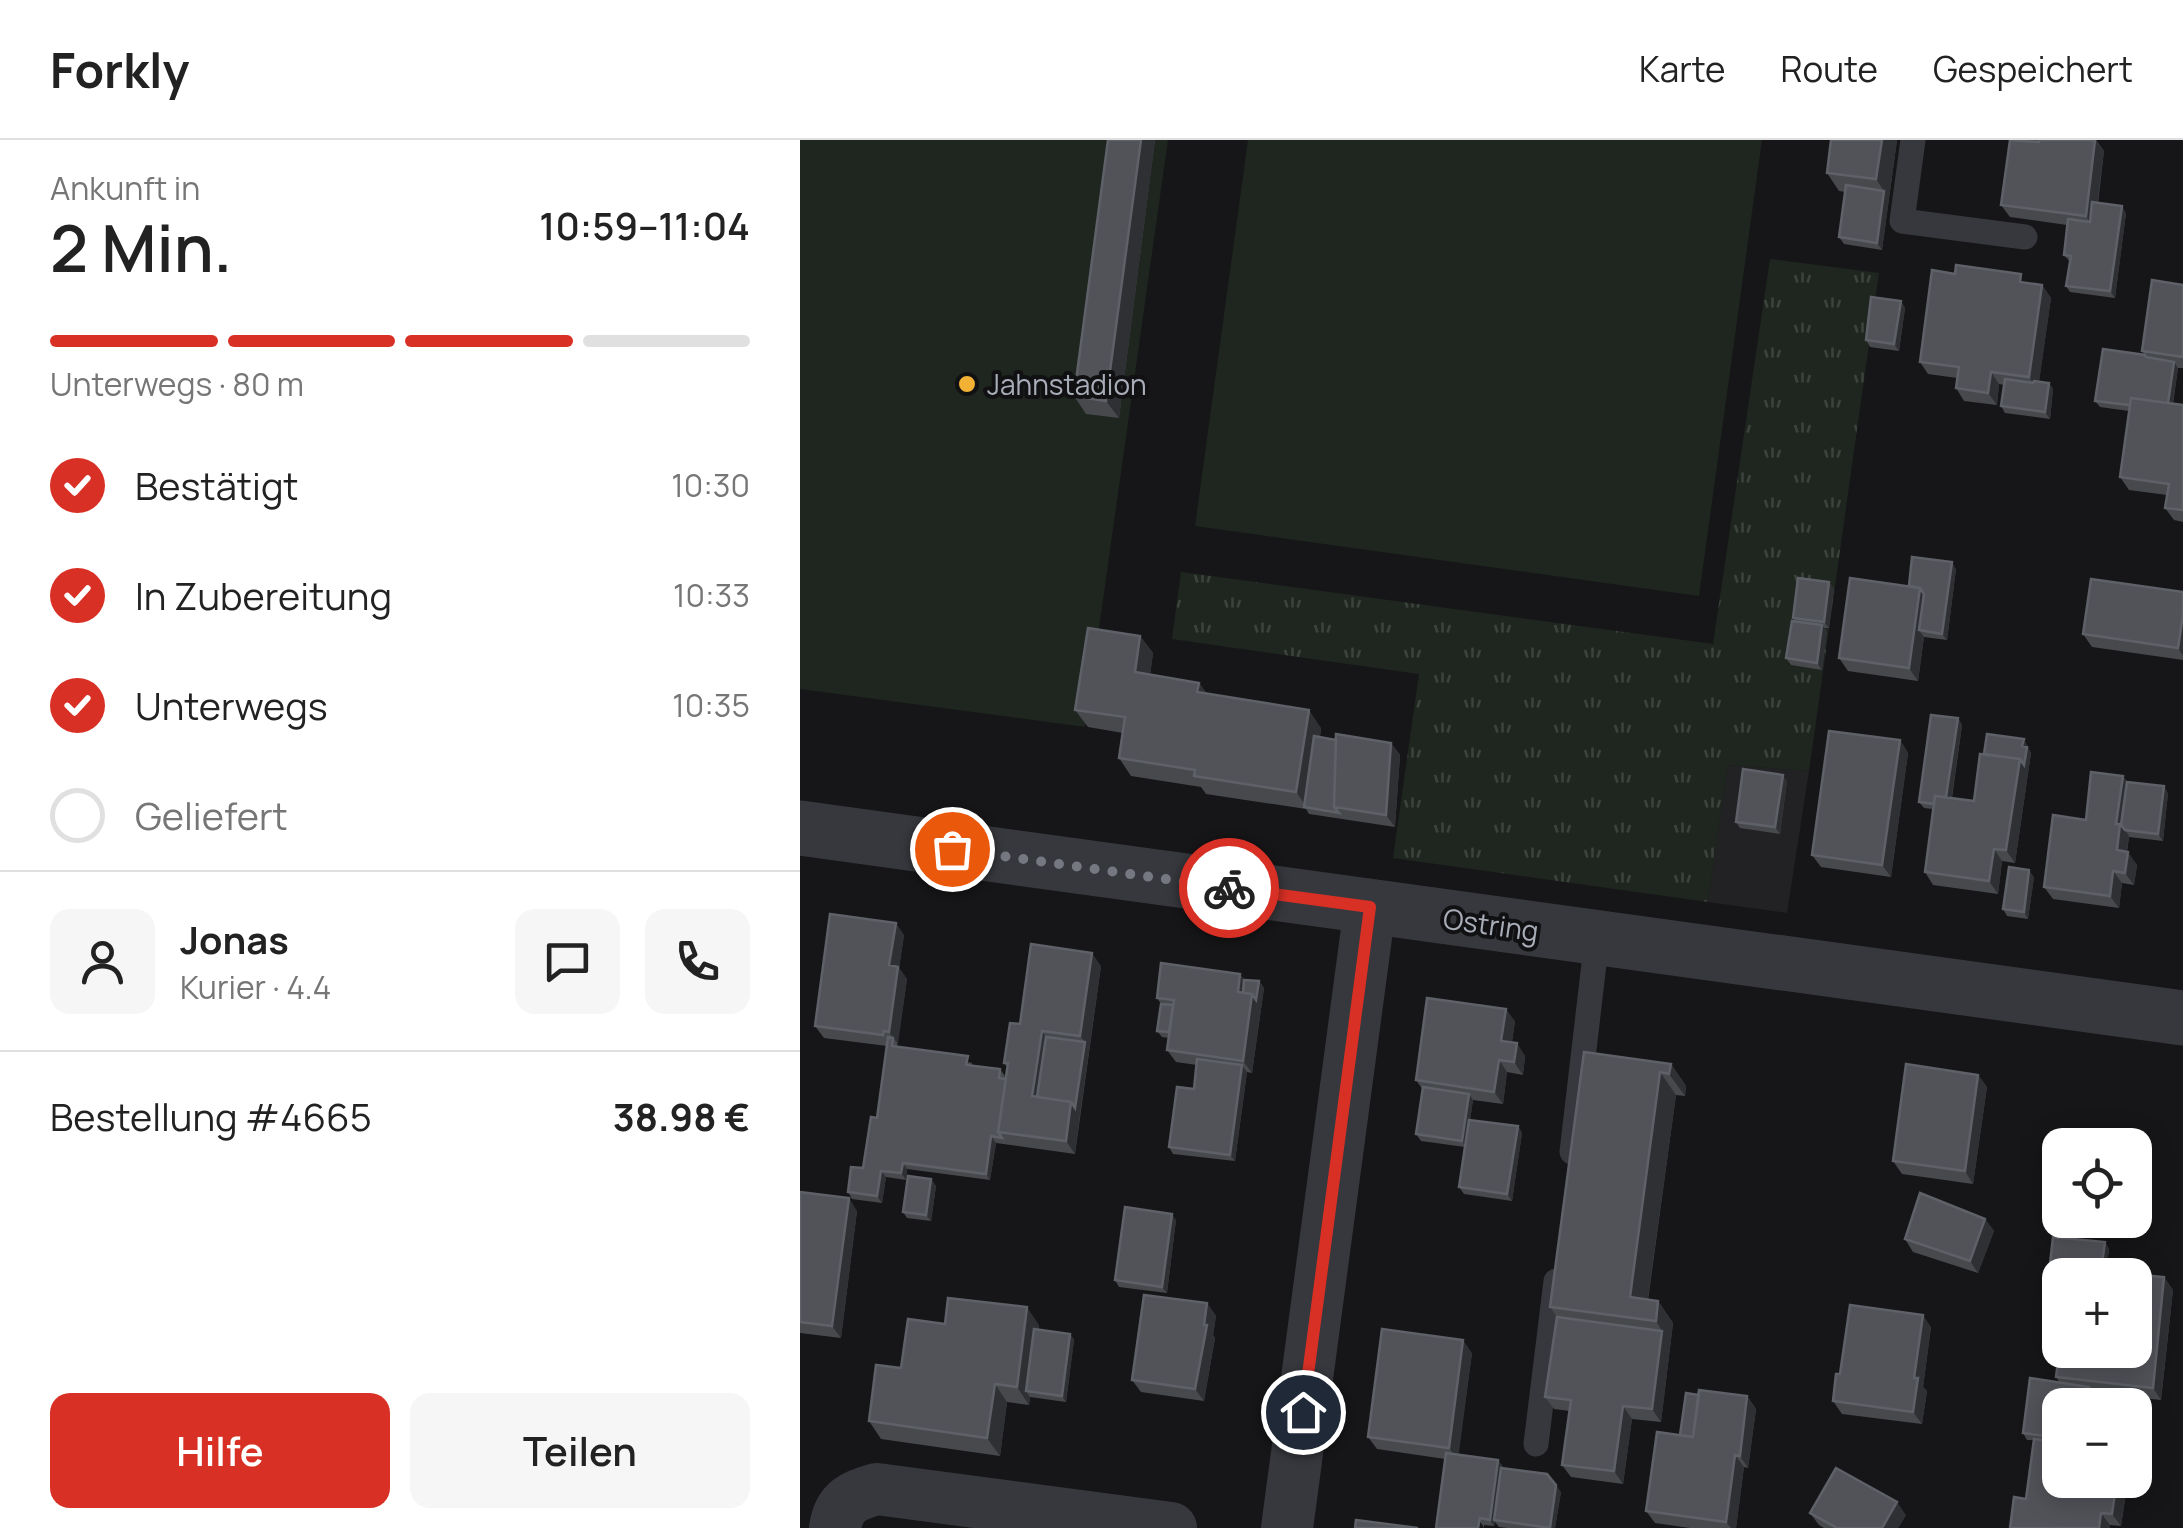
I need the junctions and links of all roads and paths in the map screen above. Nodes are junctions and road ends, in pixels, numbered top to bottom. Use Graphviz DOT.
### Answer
graph roads {
  1 [pos="1914,140"];
  2 [pos="2024,237"];
  3 [pos="800,828"];
  4 [pos="1370,907"];
  5 [pos="1597,938"];
  6 [pos="2183,1018"];
  7 [pos="1569,1171"];
  8 [pos="1560,1249"];
  9 [pos="1536,1444"];
  10 [pos="835,1528"];
  11 [pos="1170,1528"];
  12 [pos="1287,1528"];
  1 -- 2 [label="lane"];
  3 -- 4 [label="street, Ostring"];
  4 -- 5 [label="street, Ostring"];
  4 -- 12 [label="street"];
  5 -- 6 [label="street, Ostring"];
  5 -- 7 [label="lane"];
  8 -- 9 [label="lane"];
  10 -- 11 [label="street"];
}
